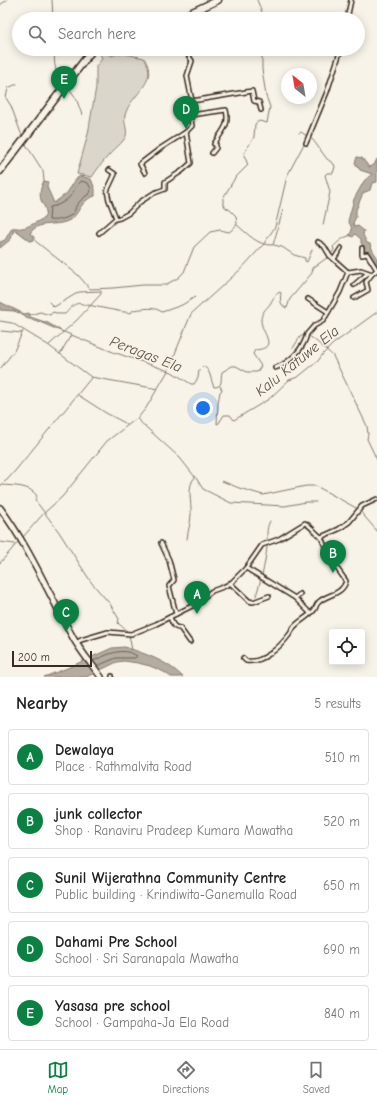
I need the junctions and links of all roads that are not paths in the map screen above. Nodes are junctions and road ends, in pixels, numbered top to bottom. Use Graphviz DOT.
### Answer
graph roads {
  1 [pos="218,0"];
  2 [pos="351,0"];
  3 [pos="192,12"];
  4 [pos="348,12"];
  5 [pos="88,56"];
  6 [pos="189,56"];
  7 [pos="339,56"];
  8 [pos="192,101"];
  9 [pos="261,110"];
  10 [pos="191,115"];
  11 [pos="186,132"];
  12 [pos="306,142"];
  13 [pos="212,152"];
  14 [pos="109,170"];
  15 [pos="0,171"];
  16 [pos="145,173"];
  17 [pos="116,218"];
  18 [pos="99,233"];
  19 [pos="318,242"];
  20 [pos="341,248"];
  21 [pos="362,248"];
  22 [pos="334,259"];
  23 [pos="377,270"];
  24 [pos="348,272"];
  25 [pos="370,273"];
  26 [pos="354,285"];
  27 [pos="354,298"];
  28 [pos="308,299"];
  29 [pos="328,312"];
  30 [pos="276,368"];
  31 [pos="377,499"];
  32 [pos="0,508"];
  33 [pos="321,537"];
  34 [pos="161,543"];
  35 [pos="246,568"];
  36 [pos="230,583"];
  37 [pos="300,594"];
  38 [pos="269,596"];
  39 [pos="295,598"];
  40 [pos="310,613"];
  41 [pos="176,614"];
  42 [pos="170,617"];
  43 [pos="190,642"];
  44 [pos="76,643"];
  45 [pos="243,658"];
  46 [pos="101,677"];
  1 -- 3 [label="highway"];
  2 -- 4 [label="street"];
  5 -- 15 [label="highway"];
  6 -- 8 [label="street"];
  7 -- 12 [label="street"];
  8 -- 9 [label="street"];
  8 -- 10 [label="street"];
  10 -- 11 [label="street"];
  10 -- 13 [label="street"];
  11 -- 16 [label="street"];
  11 -- 17 [label="street"];
  14 -- 17 [label="street"];
  17 -- 18 [label="street"];
  19 -- 22 [label="street"];
  20 -- 22 [label="street"];
  21 -- 23 [label="street"];
  22 -- 24 [label="street"];
  23 -- 25 [label="street"];
  24 -- 25 [label="street"];
  24 -- 29 [label="street"];
  25 -- 26 [label="street"];
  25 -- 27 [label="street"];
  28 -- 29 [label="street"];
  29 -- 30 [label="street"];
  31 -- 33 [label="street"];
  32 -- 44 [label="main road"];
  33 -- 35 [label="street"];
  33 -- 40 [label="street"];
  34 -- 41 [label="street"];
  35 -- 36 [label="street"];
  35 -- 39 [label="street"];
  36 -- 38 [label="street"];
  36 -- 41 [label="street"];
  37 -- 39 [label="street"];
  39 -- 40 [label="street"];
  40 -- 45 [label="street"];
  41 -- 42 [label="street"];
  42 -- 43 [label="street"];
  42 -- 44 [label="street"];
  44 -- 46 [label="main road"];
}
